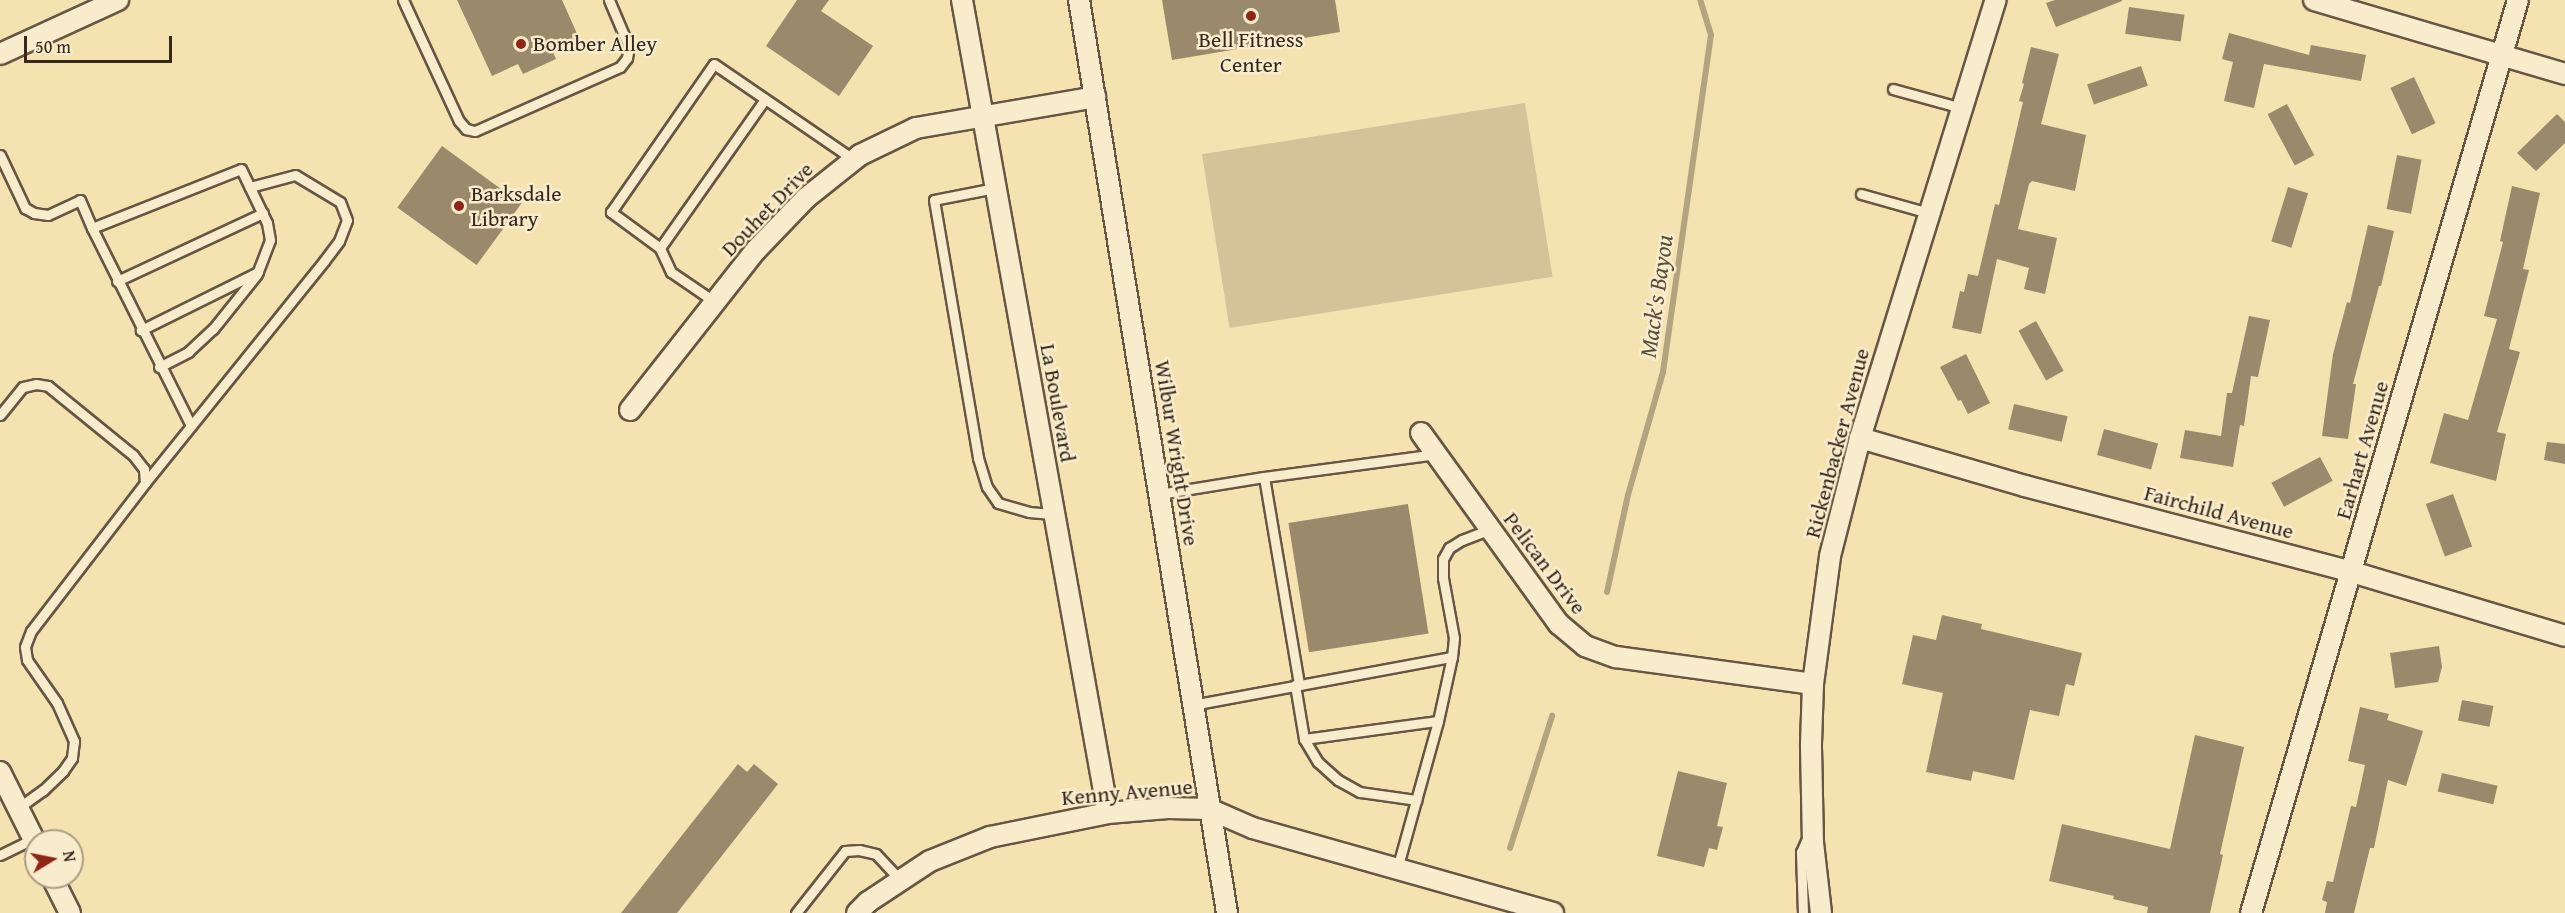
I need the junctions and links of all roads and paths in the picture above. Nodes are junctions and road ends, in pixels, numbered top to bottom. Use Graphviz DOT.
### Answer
graph roads {
  1 [pos="118,0"];
  2 [pos="403,0"];
  3 [pos="609,0"];
  4 [pos="962,0"];
  5 [pos="1079,0"];
  6 [pos="1996,0"];
  7 [pos="2314,0"];
  8 [pos="2518,0"];
  9 [pos="0,54"];
  10 [pos="2500,56"];
  11 [pos="2565,74"];
  12 [pos="1893,89"];
  13 [pos="1095,97"];
  14 [pos="765,99"];
  15 [pos="1962,108"];
  16 [pos="982,115"];
  17 [pos="0,155"];
  18 [pos="855,159"];
  19 [pos="250,187"];
  20 [pos="995,188"];
  21 [pos="1861,194"];
  22 [pos="263,213"];
  23 [pos="1929,213"];
  24 [pos="92,228"];
  25 [pos="660,248"];
  26 [pos="258,272"];
  27 [pos="117,281"];
  28 [pos="715,302"];
  29 [pos="141,330"];
  30 [pos="159,367"];
  31 [pos="630,410"];
  32 [pos="0,415"];
  33 [pos="191,426"];
  34 [pos="1421,433"];
  35 [pos="1860,438"];
  36 [pos="1436,454"];
  37 [pos="1264,477"];
  38 [pos="145,483"];
  39 [pos="1159,494"];
  40 [pos="1054,514"];
  41 [pos="1490,529"];
  42 [pos="2352,572"];
  43 [pos="2565,636"];
  44 [pos="1452,657"];
  45 [pos="1814,684"];
  46 [pos="1297,685"];
  47 [pos="1192,705"];
  48 [pos="1438,721"];
  49 [pos="1304,739"];
  50 [pos="0,772"];
  51 [pos="1416,800"];
  52 [pos="18,808"];
  53 [pos="1209,809"];
  54 [pos="1108,813"];
  55 [pos="1812,826"];
  56 [pos="29,829"];
  57 [pos="24,845"];
  58 [pos="0,855"];
  59 [pos="1397,870"];
  60 [pos="901,880"];
  61 [pos="58,889"];
  62 [pos="70,913"];
  63 [pos="796,913"];
  64 [pos="857,913"];
  65 [pos="1227,913"];
  66 [pos="1553,913"];
  67 [pos="1803,913"];
  68 [pos="1821,913"];
  69 [pos="2251,913"];
  1 -- 9 [label="street"];
  2 -- 3 [label="lane"];
  4 -- 16 [label="street, La Boulevard"];
  5 -- 13 [label="street, Wilbur Wright Drive"];
  6 -- 15 [label="street, Rickenbacker Avenue"];
  7 -- 10 [label="street"];
  8 -- 10 [label="street, Earhart Avenue"];
  10 -- 11 [label="street"];
  10 -- 42 [label="street, Earhart Avenue"];
  12 -- 15 [label="lane"];
  13 -- 16 [label="street, Douhet Drive"];
  13 -- 39 [label="street, Wilbur Wright Drive"];
  14 -- 18 [label="lane"];
  14 -- 25 [label="lane"];
  14 -- 25 [label="lane"];
  15 -- 23 [label="street, Rickenbacker Avenue"];
  16 -- 18 [label="street, Douhet Drive"];
  16 -- 20 [label="street, La Boulevard"];
  17 -- 24 [label="lane"];
  18 -- 28 [label="street, Douhet Drive"];
  19 -- 22 [label="lane"];
  19 -- 24 [label="lane"];
  19 -- 33 [label="lane"];
  20 -- 40 [label="street, La Boulevard"];
  20 -- 40 [label="lane"];
  21 -- 23 [label="lane"];
  22 -- 26 [label="lane"];
  22 -- 27 [label="lane"];
  23 -- 35 [label="street, Rickenbacker Avenue"];
  24 -- 27 [label="lane"];
  25 -- 28 [label="lane"];
  26 -- 29 [label="lane"];
  26 -- 30 [label="lane"];
  27 -- 29 [label="lane"];
  28 -- 31 [label="street, Douhet Drive"];
  29 -- 30 [label="lane"];
  30 -- 33 [label="lane"];
  32 -- 38 [label="lane"];
  33 -- 38 [label="lane"];
  34 -- 36 [label="street, Pelican Drive"];
  35 -- 42 [label="street, Fairchild Avenue"];
  35 -- 45 [label="street, Rickenbacker Avenue"];
  36 -- 37 [label="lane"];
  36 -- 41 [label="street, Pelican Drive"];
  37 -- 39 [label="lane"];
  37 -- 46 [label="lane"];
  38 -- 52 [label="lane"];
  39 -- 47 [label="street, Wilbur Wright Drive"];
  40 -- 54 [label="street, La Boulevard"];
  41 -- 44 [label="lane"];
  41 -- 45 [label="street, Pelican Drive"];
  42 -- 43 [label="street, Fairchild Avenue"];
  42 -- 69 [label="street, Earhart Avenue"];
  44 -- 46 [label="lane"];
  44 -- 48 [label="lane"];
  45 -- 55 [label="street, Rickenbacker Avenue"];
  46 -- 47 [label="lane"];
  46 -- 49 [label="lane"];
  47 -- 53 [label="street, Wilbur Wright Drive"];
  48 -- 49 [label="lane"];
  48 -- 51 [label="lane"];
  49 -- 51 [label="lane"];
  50 -- 52 [label="street"];
  51 -- 59 [label="lane"];
  52 -- 56 [label="street"];
  53 -- 54 [label="street, Kenny Avenue"];
  53 -- 59 [label="street, Kenny Avenue"];
  53 -- 65 [label="street, Wilbur Wright Drive"];
  54 -- 60 [label="street, Kenny Avenue"];
  55 -- 67 [label="lane"];
  55 -- 68 [label="street, Rickenbacker Avenue"];
  57 -- 58 [label="lane"];
  59 -- 66 [label="street, Kenny Avenue"];
  60 -- 63 [label="lane"];
  60 -- 64 [label="street, Kenny Avenue"];
  61 -- 62 [label="street"];
}
